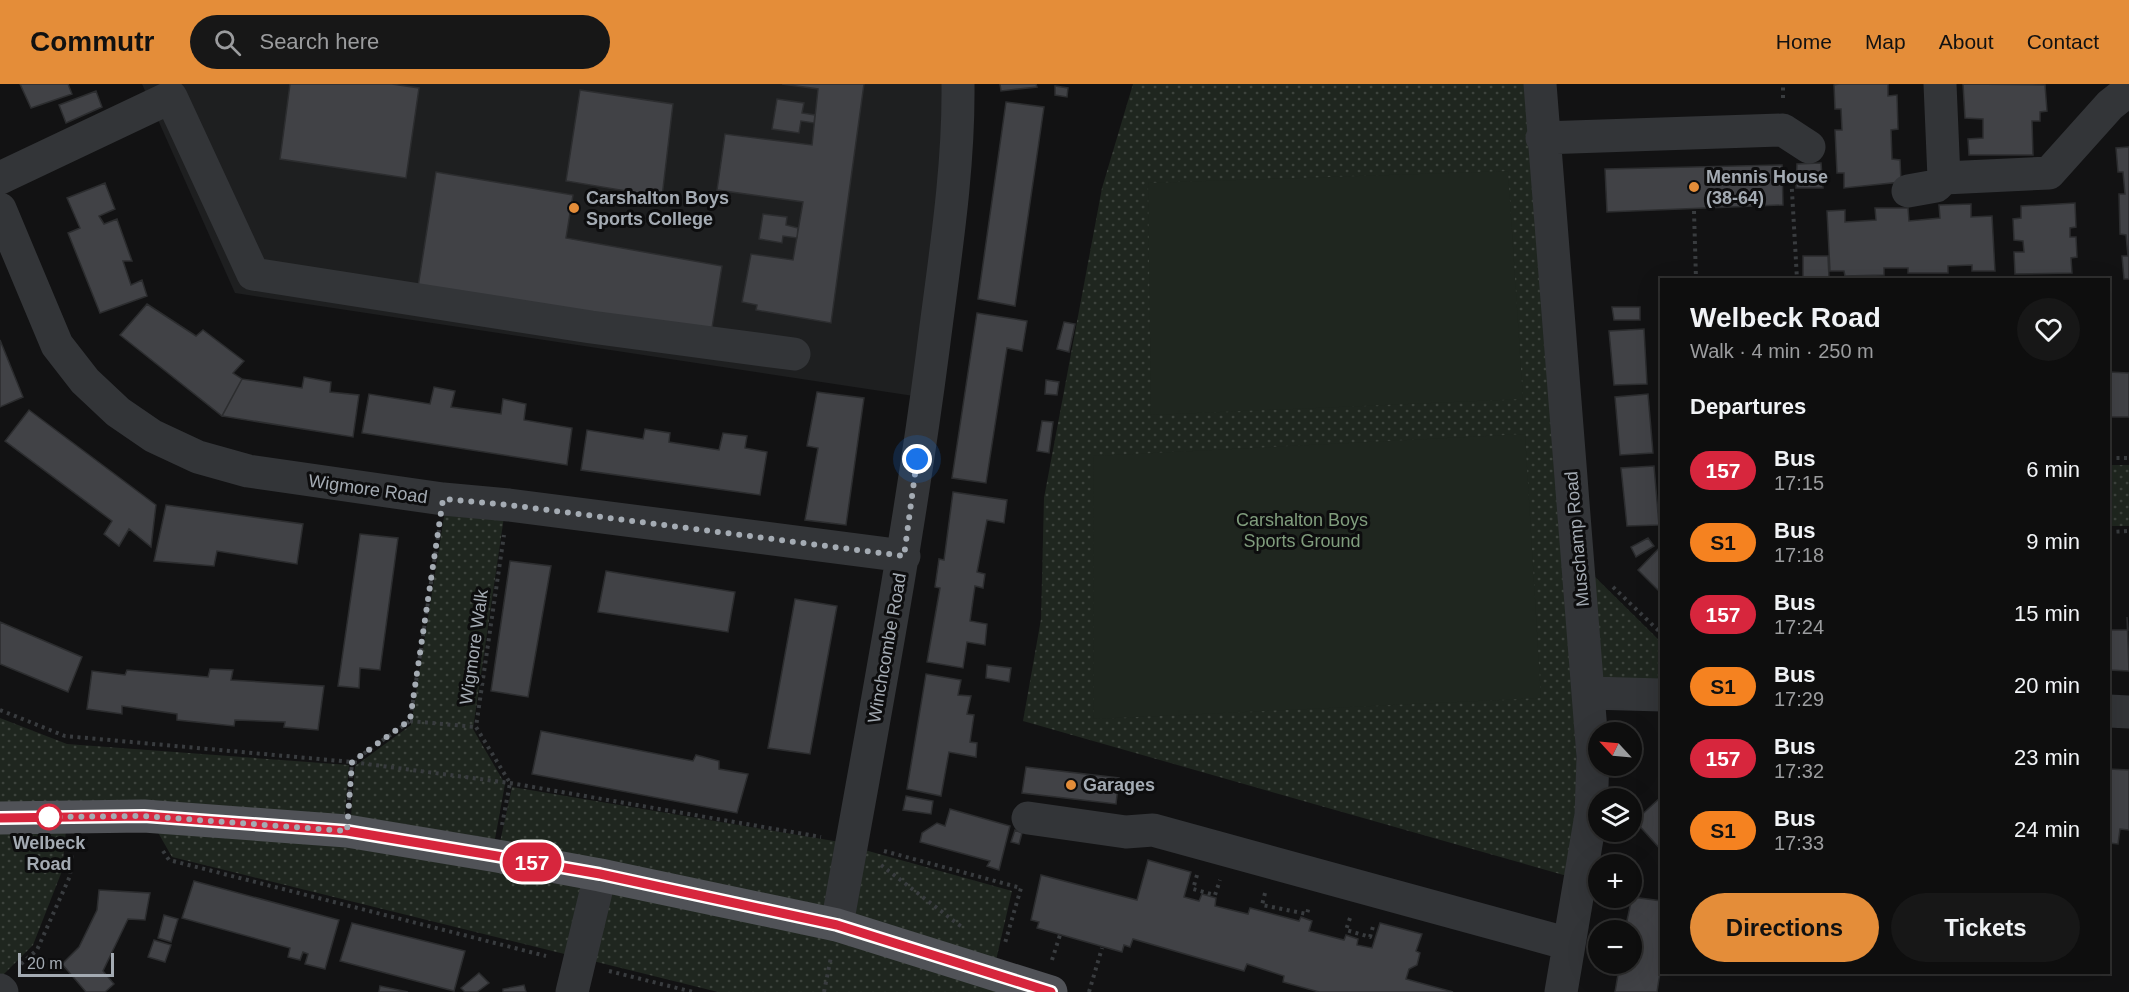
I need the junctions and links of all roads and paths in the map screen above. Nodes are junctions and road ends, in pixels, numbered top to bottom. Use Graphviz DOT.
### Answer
graph roads {
  1 [pos="958,84"];
  2 [pos="1540,84"];
  3 [pos="1783,84"];
  4 [pos="1940,84"];
  5 [pos="2129,90"];
  6 [pos="1542,138"];
  7 [pos="1796,138"];
  8 [pos="0,178"];
  9 [pos="1944,178"];
  10 [pos="1908,191"];
  11 [pos="0,208"];
  12 [pos="1694,211"];
  13 [pos="1696,278"];
  14 [pos="1797,278"];
  15 [pos="794,354"];
  16 [pos="2110,458"];
  17 [pos="2129,458"];
  18 [pos="443,499"];
  19 [pos="509,505"];
  20 [pos="2129,531"];
  21 [pos="2110,532"];
  22 [pos="1578,554"];
  23 [pos="904,556"];
  24 [pos="1660,632"];
  25 [pos="1590,693"];
  26 [pos="1660,695"];
  27 [pos="0,710"];
  28 [pos="2110,711"];
  29 [pos="2129,712"];
  30 [pos="410,720"];
  31 [pos="476,727"];
  32 [pos="352,762"];
  33 [pos="510,783"];
  34 [pos="75,816"];
  35 [pos="144,816"];
  36 [pos="0,818"];
  37 [pos="1028,818"];
  38 [pos="347,831"];
  39 [pos="852,842"];
  40 [pos="497,856"];
  41 [pos="600,874"];
  42 [pos="837,925"];
  43 [pos="970,933"];
  44 [pos="1569,944"];
  45 [pos="1102,948"];
  46 [pos="575,978"];
  47 [pos="1008,983"];
  48 [pos="6,984"];
  49 [pos="693,992"];
  50 [pos="1051,992"];
  51 [pos="1089,992"];
  52 [pos="1561,992"];
  1 -- 23 [label="street, Winchcombe Road"];
  2 -- 6 [label="street, Muschamp Road"];
  3 -- 7 [label="path"];
  4 -- 9 [label="street"];
  5 -- 9 [label="street"];
  6 -- 7 [label="street"];
  6 -- 22 [label="street, Muschamp Road"];
  7 -- 14 [label="path"];
  8 -- 15 [label="street"];
  9 -- 10 [label="street"];
  11 -- 18 [label="street, Wigmore Road"];
  12 -- 13 [label="path"];
  16 -- 17 [label="path"];
  18 -- 19 [label="street, Wigmore Road"];
  18 -- 30 [label="path"];
  19 -- 23 [label="street, Wigmore Road"];
  19 -- 31 [label="path, Wigmore Walk"];
  20 -- 21 [label="path"];
  22 -- 24 [label="path"];
  22 -- 25 [label="street, Muschamp Road"];
  23 -- 39 [label="street, Winchcombe Road"];
  25 -- 26 [label="street"];
  25 -- 44 [label="street, Muschamp Road"];
  27 -- 32 [label="path"];
  28 -- 29 [label="street"];
  30 -- 31 [label="path"];
  30 -- 32 [label="path"];
  31 -- 33 [label="path, Wigmore Walk"];
  32 -- 33 [label="path"];
  32 -- 38 [label="path"];
  33 -- 39 [label="path"];
  33 -- 40 [label="path"];
  34 -- 35 [label="main road"];
  34 -- 36 [label="main road"];
  34 -- 48 [label="path"];
  35 -- 38 [label="main road"];
  35 -- 46 [label="path"];
  37 -- 44 [label="street"];
  38 -- 40 [label="main road"];
  39 -- 42 [label="street, Winchcombe Road"];
  39 -- 43 [label="path"];
  39 -- 47 [label="path"];
  40 -- 41 [label="main road"];
  41 -- 42 [label="main road"];
  41 -- 46 [label="street"];
  42 -- 47 [label="main road"];
  44 -- 52 [label="street, Muschamp Road"];
  45 -- 51 [label="path"];
  46 -- 49 [label="path"];
  47 -- 50 [label="main road"];
}
